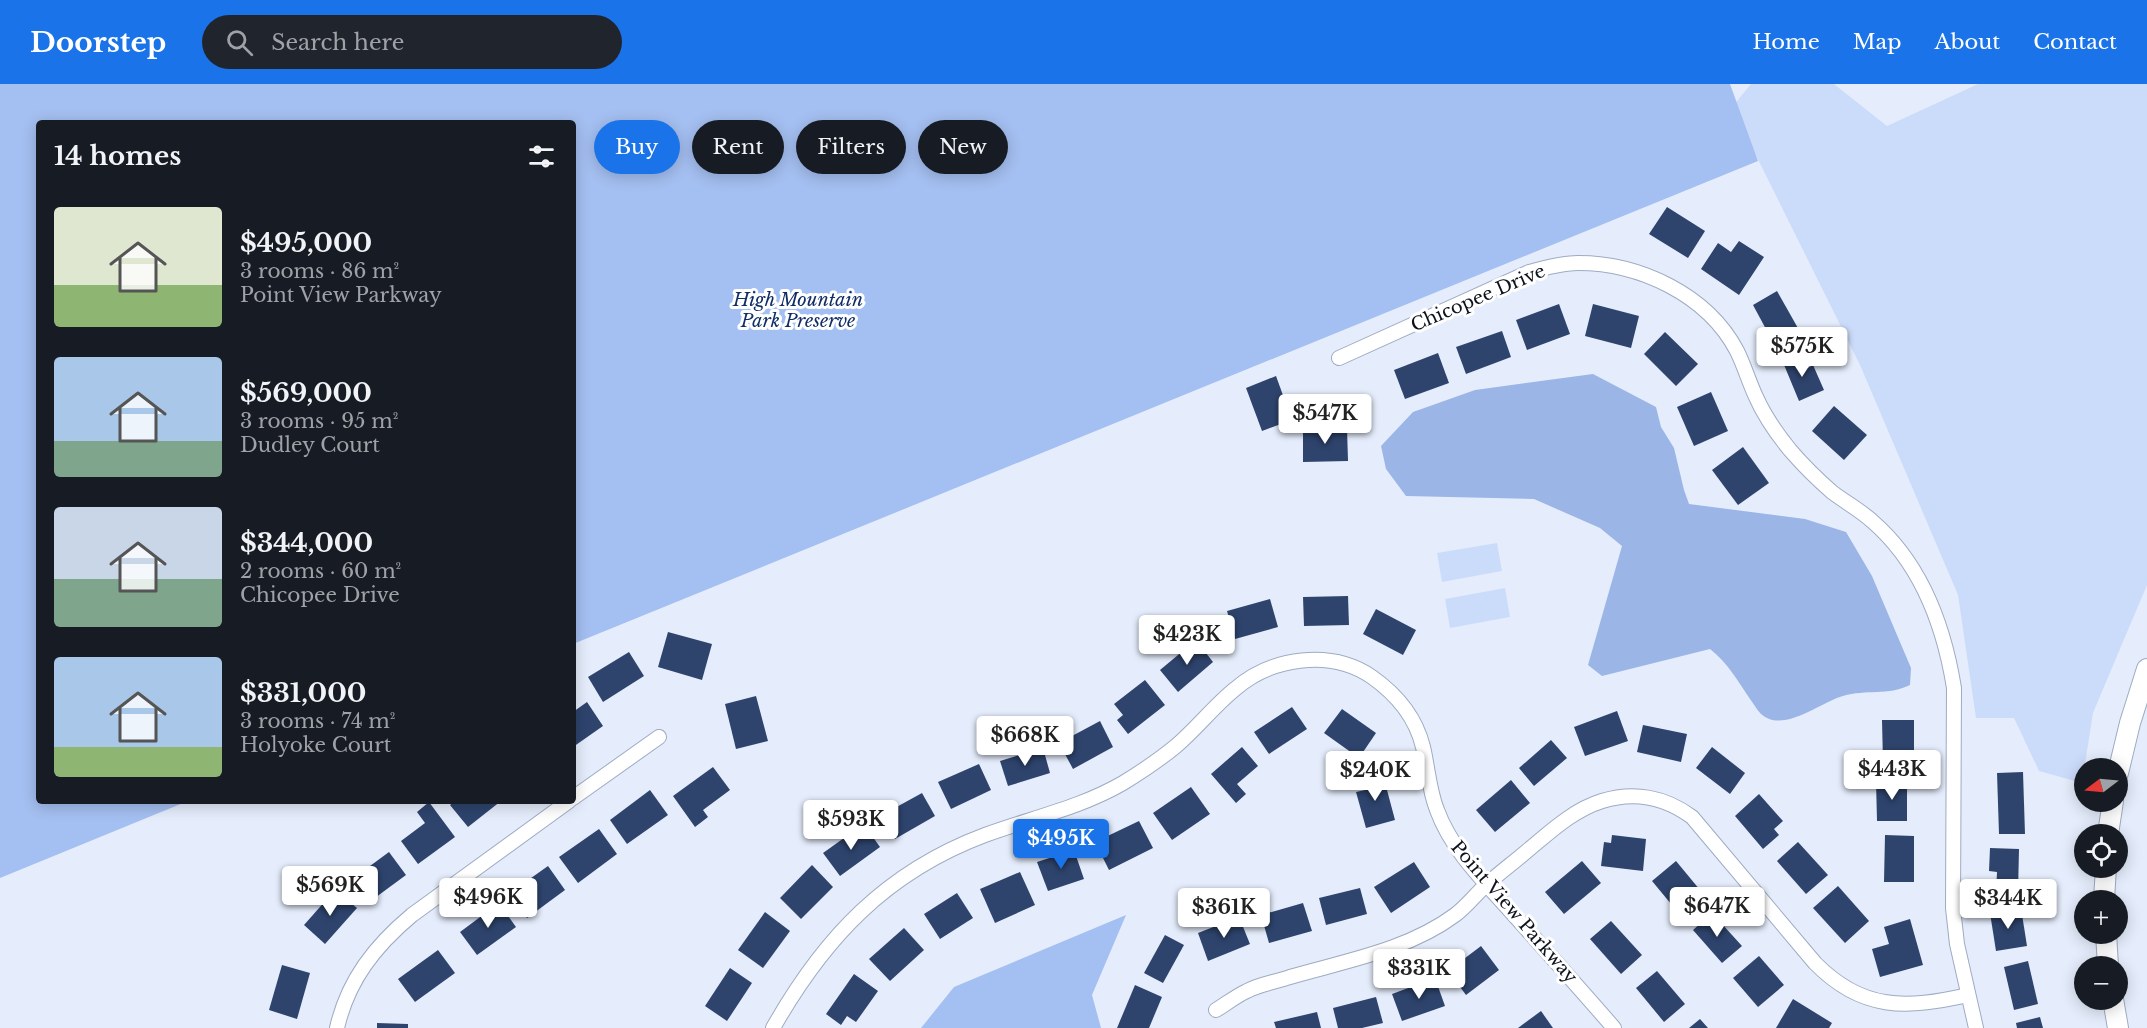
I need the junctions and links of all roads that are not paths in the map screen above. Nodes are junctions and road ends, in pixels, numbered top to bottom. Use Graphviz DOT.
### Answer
graph roads {
  1 [pos="1339,358"];
  2 [pos="2147,669"];
  3 [pos="659,736"];
  4 [pos="2121,758"];
  5 [pos="576,796"];
  6 [pos="565,804"];
  7 [pos="1487,884"];
  8 [pos="1968,995"];
  9 [pos="1216,1010"];
  10 [pos="2115,1010"];
  11 [pos="337,1028"];
  12 [pos="772,1028"];
  13 [pos="1614,1028"];
  14 [pos="1976,1028"];
  15 [pos="2118,1028"];
  1 -- 8 [label="street, Chicopee Drive"];
  2 -- 4 [label="main road"];
  3 -- 5 [label="street"];
  6 -- 11 [label="street"];
  7 -- 8 [label="street"];
  7 -- 9 [label="street"];
  7 -- 12 [label="street, Point View Parkway"];
  7 -- 13 [label="street, Point View Parkway"];
  8 -- 14 [label="street, Chicopee Drive"];
  10 -- 15 [label="main road"];
}
